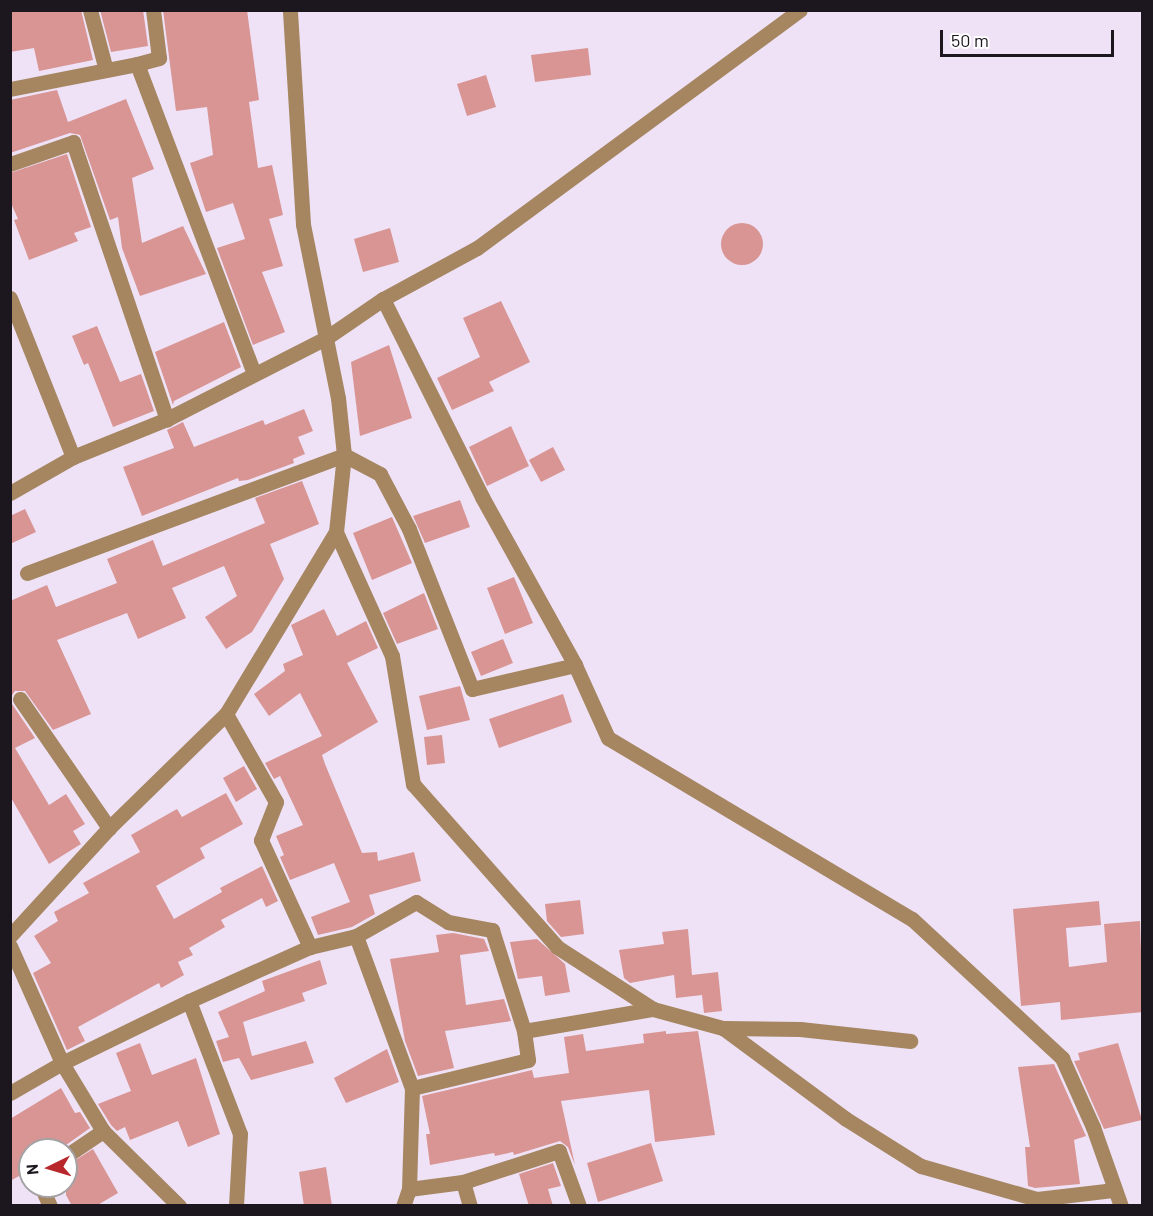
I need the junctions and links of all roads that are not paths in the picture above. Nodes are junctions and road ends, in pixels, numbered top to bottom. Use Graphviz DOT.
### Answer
graph roads {
  1 [pos="90,10"];
  2 [pos="153,10"];
  3 [pos="290,10"];
  4 [pos="800,10"];
  5 [pos="137,64"];
  6 [pos="106,70"];
  7 [pos="10,89"];
  8 [pos="10,164"];
  9 [pos="10,298"];
  10 [pos="383,299"];
  11 [pos="326,338"];
  12 [pos="254,374"];
  13 [pos="167,419"];
  14 [pos="344,455"];
  15 [pos="73,457"];
  16 [pos="10,493"];
  17 [pos="336,532"];
  18 [pos="27,573"];
  19 [pos="575,664"];
  20 [pos="20,699"];
  21 [pos="226,714"];
  22 [pos="109,828"];
  23 [pos="10,936"];
  24 [pos="356,936"];
  25 [pos="10,946"];
  26 [pos="310,946"];
  27 [pos="189,1001"];
  28 [pos="653,1009"];
  29 [pos="723,1028"];
  30 [pos="524,1031"];
  31 [pos="910,1041"];
  32 [pos="62,1063"];
  33 [pos="412,1088"];
  34 [pos="10,1093"];
  35 [pos="103,1131"];
  36 [pos="78,1148"];
  37 [pos="463,1182"];
  38 [pos="409,1189"];
  39 [pos="1114,1190"];
  40 [pos="179,1206"];
  41 [pos="236,1206"];
  42 [pos="403,1206"];
  43 [pos="470,1206"];
  44 [pos="579,1206"];
  45 [pos="1121,1206"];
  1 -- 6 [label="street"];
  2 -- 5 [label="street"];
  3 -- 11 [label="street"];
  4 -- 10 [label="street"];
  5 -- 6 [label="street"];
  5 -- 12 [label="street"];
  6 -- 7 [label="street"];
  8 -- 13 [label="street"];
  9 -- 15 [label="street"];
  10 -- 11 [label="street"];
  10 -- 19 [label="street"];
  11 -- 12 [label="street"];
  11 -- 14 [label="street"];
  12 -- 13 [label="street"];
  13 -- 15 [label="street"];
  14 -- 17 [label="street"];
  14 -- 18 [label="street"];
  14 -- 19 [label="street"];
  15 -- 16 [label="street"];
  17 -- 21 [label="street"];
  17 -- 28 [label="street"];
  19 -- 39 [label="street"];
  20 -- 22 [label="street"];
  21 -- 22 [label="street"];
  21 -- 26 [label="street"];
  22 -- 23 [label="street"];
  24 -- 26 [label="street"];
  24 -- 30 [label="street"];
  24 -- 33 [label="street"];
  25 -- 32 [label="street"];
  26 -- 27 [label="street"];
  27 -- 32 [label="street"];
  27 -- 41 [label="street"];
  28 -- 29 [label="street"];
  28 -- 30 [label="street"];
  29 -- 31 [label="street"];
  29 -- 39 [label="street"];
  30 -- 33 [label="street"];
  32 -- 34 [label="street"];
  32 -- 35 [label="street"];
  33 -- 38 [label="street"];
  35 -- 36 [label="street"];
  35 -- 40 [label="street"];
  37 -- 38 [label="street"];
  37 -- 43 [label="street"];
  37 -- 44 [label="street"];
  38 -- 42 [label="street"];
  39 -- 45 [label="street"];
}
